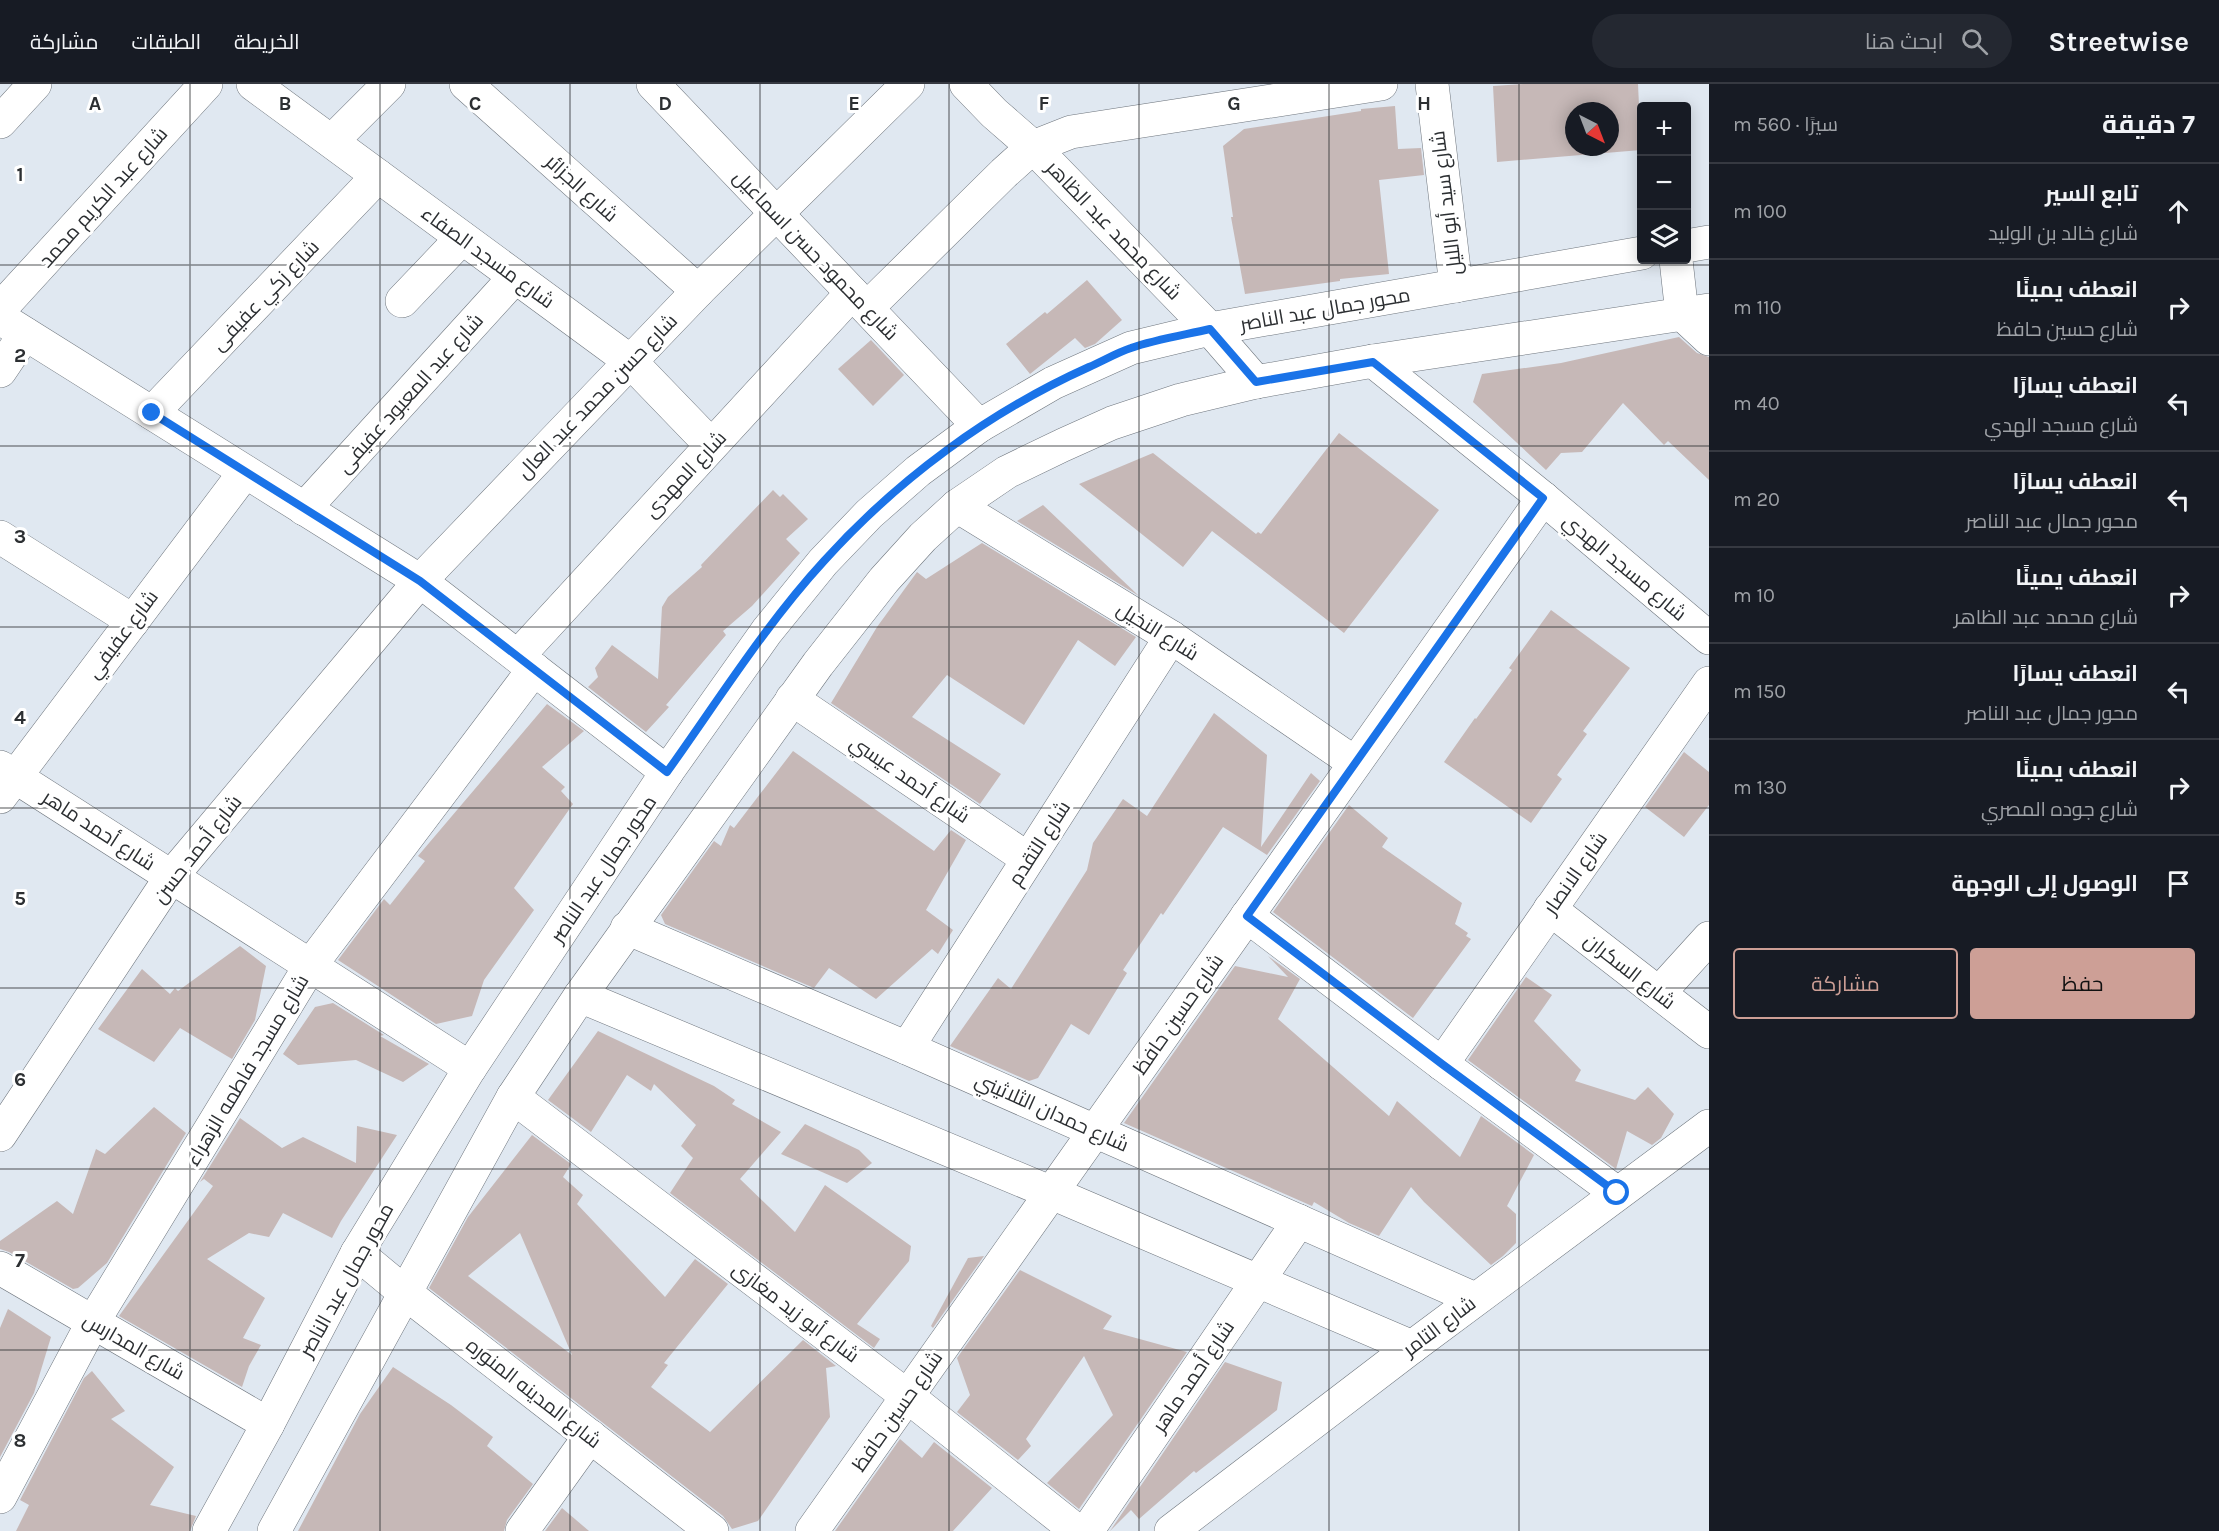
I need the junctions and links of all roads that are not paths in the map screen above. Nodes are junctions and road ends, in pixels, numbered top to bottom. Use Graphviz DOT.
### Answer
graph roads {
  1 [pos="35,84"];
  2 [pos="206,84"];
  3 [pos="253,84"];
  4 [pos="389,84"];
  5 [pos="466,84"];
  6 [pos="653,84"];
  7 [pos="908,84"];
  8 [pos="966,84"];
  9 [pos="1381,84"];
  10 [pos="1432,84"];
  11 [pos="0,122"];
  12 [pos="332,141"];
  13 [pos="1033,147"];
  14 [pos="378,176"];
  15 [pos="776,213"];
  16 [pos="462,238"];
  17 [pos="1709,242"];
  18 [pos="1691,245"];
  19 [pos="1637,254"];
  20 [pos="1677,264"];
  21 [pos="515,277"];
  22 [pos="1456,286"];
  23 [pos="698,291"];
  24 [pos="402,301"];
  25 [pos="860,301"];
  26 [pos="0,309"];
  27 [pos="1695,312"];
  28 [pos="12,326"];
  29 [pos="1210,329"];
  30 [pos="1709,339"];
  31 [pos="630,361"];
  32 [pos="1373,362"];
  33 [pos="0,371"];
  34 [pos="1256,382"];
  35 [pos="152,413"];
  36 [pos="979,426"];
  37 [pos="711,445"];
  38 [pos="245,472"];
  39 [pos="1543,498"];
  40 [pos="957,506"];
  41 [pos="304,509"];
  42 [pos="0,537"];
  43 [pos="420,581"];
  44 [pos="133,621"];
  45 [pos="1704,624"];
  46 [pos="1171,637"];
  47 [pos="526,663"];
  48 [pos="1709,683"];
  49 [pos="792,699"];
  50 [pos="1355,763"];
  51 [pos="667,772"];
  52 [pos="5,780"];
  53 [pos="1028,859"];
  54 [pos="171,877"];
  55 [pos="1550,909"];
  56 [pos="1247,916"];
  57 [pos="627,928"];
  58 [pos="1709,938"];
  59 [pos="310,966"];
  60 [pos="1659,993"];
  61 [pos="580,996"];
  62 [pos="1709,1032"];
  63 [pos="907,1048"];
  64 [pos="1442,1064"];
  65 [pos="470,1068"];
  66 [pos="513,1096"];
  67 [pos="1709,1126"];
  68 [pos="1095,1131"];
  69 [pos="0,1135"];
  70 [pos="1052,1193"];
  71 [pos="1617,1193"];
  72 [pos="1299,1221"];
  73 [pos="357,1253"];
  74 [pos="0,1268"];
  75 [pos="1258,1281"];
  76 [pos="404,1292"];
  77 [pos="1475,1299"];
  78 [pos="93,1322"];
  79 [pos="1412,1347"];
  80 [pos="908,1396"];
  81 [pos="268,1424"];
  82 [pos="590,1436"];
  83 [pos="0,1497"];
  84 [pos="209,1531"];
  85 [pos="274,1531"];
  86 [pos="522,1531"];
  87 [pos="712,1531"];
  88 [pos="812,1531"];
  89 [pos="1077,1531"];
  90 [pos="1087,1531"];
  91 [pos="1172,1531"];
  1 -- 11 [label="street"];
  2 -- 26 [label="street, شارع عبد الكريم محمد"];
  3 -- 12 [label="street, شارع مسجد الصفاء"];
  4 -- 12 [label="street"];
  5 -- 23 [label="street, شارع الجزائر"];
  6 -- 15 [label="street, شارع محمود حسن اسماعيل"];
  7 -- 15 [label="street, شارع حسن محمد عبد العال"];
  8 -- 13 [label="street, شارع محمد عبد الظاهر"];
  9 -- 13 [label="street"];
  10 -- 22 [label="street, شارع سيد أبو الليل"];
  12 -- 14 [label="street, شارع مسجد الصفاء"];
  13 -- 25 [label="street, شارع المهدى"];
  13 -- 29 [label="street, شارع محمد عبد الظاهر"];
  14 -- 16 [label="street, شارع مسجد الصفاء"];
  14 -- 35 [label="street, شارع زكي عفيفى"];
  15 -- 23 [label="street, شارع حسن محمد عبد العال"];
  15 -- 25 [label="street, شارع محمود حسن اسماعيل"];
  16 -- 21 [label="street, شارع مسجد الصفاء"];
  16 -- 24 [label="street"];
  17 -- 18 [label="street"];
  19 -- 22 [label="street, محور جمال عبد الناصر"];
  20 -- 27 [label="street"];
  21 -- 31 [label="street, شارع مسجد الصفاء"];
  21 -- 41 [label="street, شارع عبد المعبود عفيفى"];
  22 -- 29 [label="street, محور جمال عبد الناصر"];
  23 -- 31 [label="street, شارع حسن محمد عبد العال"];
  25 -- 36 [label="street, شارع محمود حسن اسماعيل"];
  25 -- 37 [label="street, شارع المهدى"];
  27 -- 30 [label="street"];
  27 -- 32 [label="street"];
  28 -- 33 [label="street"];
  28 -- 35 [label="street"];
  29 -- 34 [label="street, شارع محمد عبد الظاهر"];
  29 -- 36 [label="street, محور جمال عبد الناصر"];
  31 -- 37 [label="street, شارع مسجد الصفاء"];
  31 -- 43 [label="street, شارع حسن محمد عبد العال"];
  32 -- 34 [label="street"];
  32 -- 39 [label="street, شارع مسجد الهدي"];
  34 -- 40 [label="street"];
  35 -- 38 [label="street"];
  36 -- 51 [label="street, محور جمال عبد الناصر"];
  37 -- 47 [label="street, شارع المهدى"];
  38 -- 41 [label="street"];
  38 -- 44 [label="street, شارع عفيفي"];
  39 -- 45 [label="street, شارع مسجد الهدي"];
  39 -- 50 [label="street, شارع حسين حافظ"];
  40 -- 46 [label="street, شارع النخيل"];
  40 -- 49 [label="street"];
  41 -- 43 [label="street"];
  42 -- 44 [label="street"];
  43 -- 47 [label="street"];
  43 -- 54 [label="street, شارع أحمد حسن"];
  44 -- 52 [label="street, شارع عفيفي"];
  46 -- 50 [label="street, شارع النخيل"];
  46 -- 53 [label="street, شارع التقدم"];
  47 -- 51 [label="street"];
  47 -- 59 [label="street, شارع مسجد فاطمه الزهراء"];
  48 -- 55 [label="street, شارع الانصار"];
  49 -- 53 [label="street, شارع أحمد عيسي"];
  49 -- 57 [label="street"];
  50 -- 56 [label="street, شارع حسين حافظ"];
  51 -- 65 [label="street, محور جمال عبد الناصر"];
  52 -- 54 [label="street, شارع أحمد ماهر"];
  53 -- 63 [label="street, شارع التقدم"];
  54 -- 59 [label="street, شارع أحمد ماهر"];
  54 -- 69 [label="street, شارع أحمد حسن"];
  55 -- 60 [label="street, شارع السكران"];
  55 -- 64 [label="street, شارع الانصار"];
  56 -- 64 [label="street"];
  56 -- 68 [label="street, شارع حسين حافظ"];
  57 -- 61 [label="street"];
  57 -- 63 [label="street, شارع حمدان الثلاثيني"];
  58 -- 60 [label="street"];
  59 -- 65 [label="street, شارع أحمد ماهر"];
  59 -- 78 [label="street, شارع مسجد فاطمه الزهراء"];
  60 -- 62 [label="street, شارع السكران"];
  61 -- 66 [label="street"];
  61 -- 70 [label="street"];
  63 -- 68 [label="street, شارع حمدان الثلاثيني"];
  64 -- 71 [label="street"];
  65 -- 73 [label="street, محور جمال عبد الناصر"];
  66 -- 76 [label="street"];
  66 -- 80 [label="street, شارع أبو زيد مغازى"];
  67 -- 71 [label="street, شارع التامر"];
  68 -- 70 [label="street, شارع حسين حافظ"];
  68 -- 72 [label="street, شارع حمدان الثلاثيني"];
  70 -- 75 [label="street"];
  70 -- 80 [label="street, شارع حسين حافظ"];
  71 -- 77 [label="street, شارع التامر"];
  72 -- 75 [label="street, شارع أحمد ماهر"];
  72 -- 77 [label="street, شارع حمدان الثلاثيني"];
  73 -- 76 [label="street, شارع المدينه المنوره"];
  73 -- 81 [label="street, محور جمال عبد الناصر"];
  74 -- 78 [label="street, شارع المدارس"];
  75 -- 79 [label="street"];
  75 -- 90 [label="street, شارع أحمد ماهر"];
  76 -- 82 [label="street, شارع المدينه المنوره"];
  76 -- 85 [label="street"];
  77 -- 79 [label="street, شارع التامر"];
  78 -- 81 [label="street, شارع المدارس"];
  78 -- 83 [label="street, شارع مسجد فاطمه الزهراء"];
  79 -- 91 [label="street, شارع التامر"];
  80 -- 88 [label="street, شارع حسين حافظ"];
  80 -- 89 [label="street, شارع أبو زيد مغازى"];
  81 -- 84 [label="street, محور جمال عبد الناصر"];
  82 -- 86 [label="street"];
  82 -- 87 [label="street, شارع المدينه المنوره"];
}
